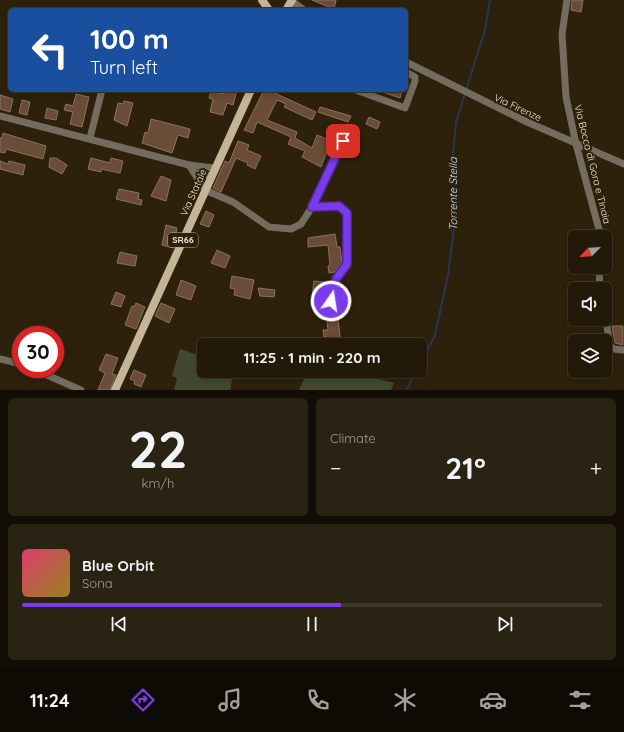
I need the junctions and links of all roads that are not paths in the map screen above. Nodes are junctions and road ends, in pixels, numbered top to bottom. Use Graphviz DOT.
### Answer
graph roads {
  1 [pos="292,0"];
  2 [pos="567,0"];
  3 [pos="302,8"];
  4 [pos="408,63"];
  5 [pos="408,73"];
  6 [pos="102,92"];
  7 [pos="250,92"];
  8 [pos="361,92"];
  9 [pos="0,116"];
  10 [pos="90,138"];
  11 [pos="343,141"];
  12 [pos="576,144"];
  13 [pos="624,164"];
  14 [pos="189,165"];
  15 [pos="215,168"];
  16 [pos="194,173"];
  17 [pos="211,176"];
  18 [pos="205,190"];
  19 [pos="312,207"];
  20 [pos="599,230"];
  21 [pos="330,309"];
  22 [pos="607,326"];
  23 [pos="624,350"];
  24 [pos="0,359"];
  25 [pos="12,362"];
  26 [pos="54,378"];
  27 [pos="81,390"];
  28 [pos="115,390"];
  1 -- 3 [label="street"];
  2 -- 12 [label="street, Via Bocca di Gora e Tinaia"];
  4 -- 12 [label="street, Via Firenze"];
  5 -- 8 [label="street"];
  6 -- 10 [label="street"];
  7 -- 15 [label="main road, Via Statale / SR66"];
  9 -- 10 [label="street"];
  10 -- 14 [label="street"];
  11 -- 19 [label="street"];
  12 -- 13 [label="street, Via Firenze"];
  12 -- 20 [label="street, Via Bocca di Gora e Tinaia"];
  14 -- 15 [label="street"];
  14 -- 16 [label="street"];
  15 -- 17 [label="main road, Via Statale / SR66"];
  16 -- 17 [label="street"];
  16 -- 18 [label="street"];
  17 -- 18 [label="main road, Via Statale / SR66"];
  18 -- 19 [label="street"];
  18 -- 28 [label="main road, Via Statale / SR66"];
  19 -- 21 [label="street"];
  22 -- 23 [label="street"];
  24 -- 25 [label="street"];
  26 -- 27 [label="street"];
}
